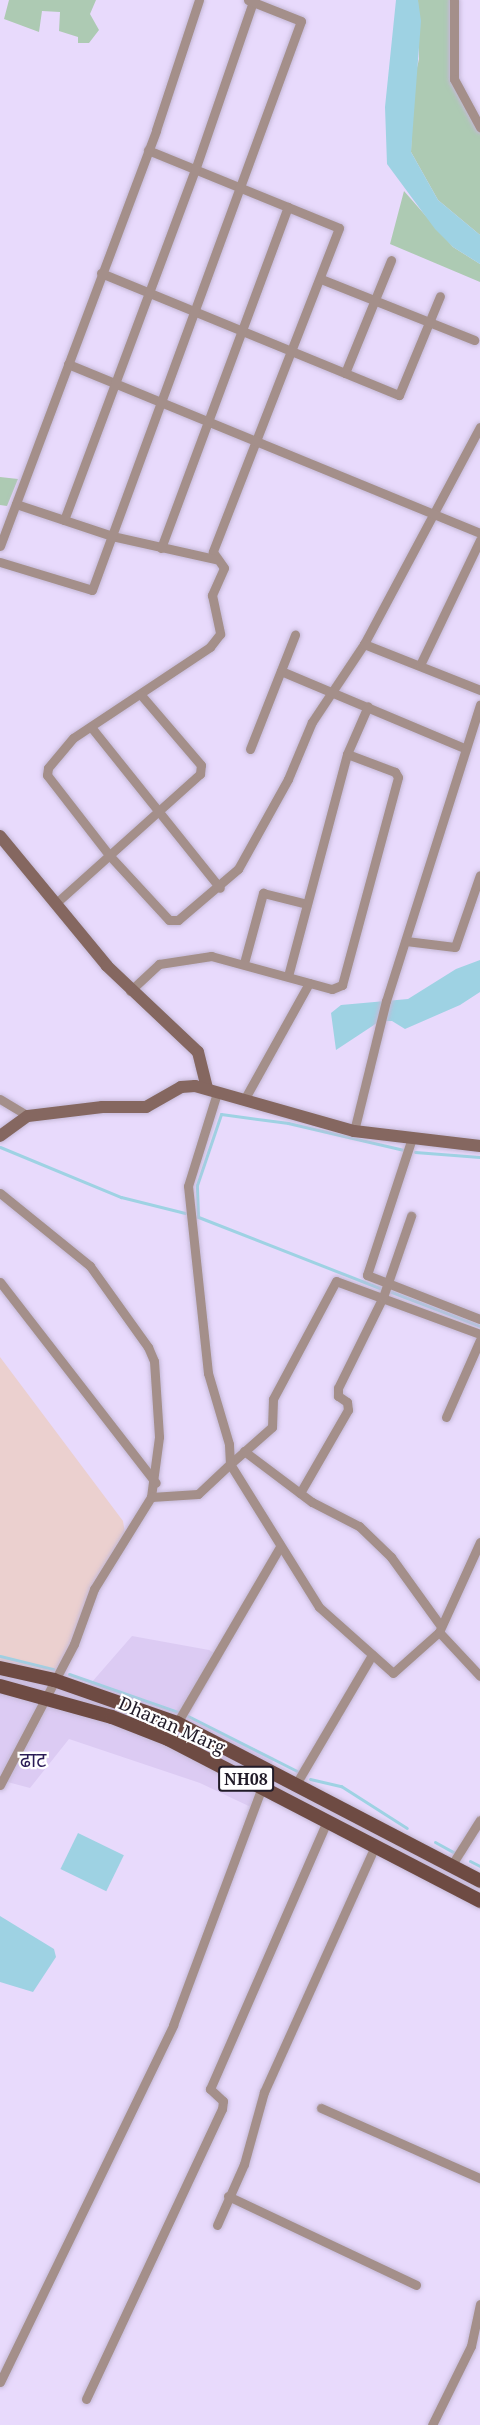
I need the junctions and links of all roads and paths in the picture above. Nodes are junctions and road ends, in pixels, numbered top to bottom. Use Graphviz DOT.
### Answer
graph roads {
  1 [pos="199,0"];
  2 [pos="454,0"];
  3 [pos="250,1"];
  4 [pos="480,127"];
  5 [pos="148,150"];
  6 [pos="195,170"];
  7 [pos="241,189"];
  8 [pos="288,207"];
  9 [pos="391,260"];
  10 [pos="101,273"];
  11 [pos="321,279"];
  12 [pos="148,292"];
  13 [pos="440,296"];
  14 [pos="374,300"];
  15 [pos="195,311"];
  16 [pos="430,322"];
  17 [pos="240,330"];
  18 [pos="474,340"];
  19 [pos="292,351"];
  20 [pos="68,364"];
  21 [pos="345,373"];
  22 [pos="114,383"];
  23 [pos="162,402"];
  24 [pos="206,421"];
  25 [pos="480,427"];
  26 [pos="257,441"];
  27 [pos="16,504"];
  28 [pos="436,515"];
  29 [pos="64,520"];
  30 [pos="480,533"];
  31 [pos="112,536"];
  32 [pos="480,540"];
  33 [pos="0,546"];
  34 [pos="161,548"];
  35 [pos="215,559"];
  36 [pos="0,562"];
  37 [pos="295,635"];
  38 [pos="364,644"];
  39 [pos="420,665"];
  40 [pos="281,671"];
  41 [pos="480,690"];
  42 [pos="334,691"];
  43 [pos="141,695"];
  44 [pos="480,705"];
  45 [pos="368,706"];
  46 [pos="92,727"];
  47 [pos="464,748"];
  48 [pos="250,749"];
  49 [pos="347,754"];
  50 [pos="160,810"];
  51 [pos="0,836"];
  52 [pos="109,855"];
  53 [pos="480,875"];
  54 [pos="220,888"];
  55 [pos="55,904"];
  56 [pos="307,904"];
  57 [pos="406,941"];
  58 [pos="244,963"];
  59 [pos="288,976"];
  60 [pos="309,983"];
  61 [pos="130,991"];
  62 [pos="212,1090"];
  63 [pos="0,1099"];
  64 [pos="244,1101"];
  65 [pos="28,1116"];
  66 [pos="354,1131"];
  67 [pos="0,1136"];
  68 [pos="411,1141"];
  69 [pos="480,1146"];
  70 [pos="0,1193"];
  71 [pos="411,1216"];
  72 [pos="0,1282"];
  73 [pos="387,1284"];
  74 [pos="383,1297"];
  75 [pos="480,1319"];
  76 [pos="480,1334"];
  77 [pos="480,1340"];
  78 [pos="446,1417"];
  79 [pos="244,1451"];
  80 [pos="230,1464"];
  81 [pos="156,1483"];
  82 [pos="300,1493"];
  83 [pos="151,1497"];
  84 [pos="480,1542"];
  85 [pos="279,1548"];
  86 [pos="439,1629"];
  87 [pos="372,1655"];
  88 [pos="0,1668"];
  89 [pos="480,1676"];
  90 [pos="54,1680"];
  91 [pos="0,1686"];
  92 [pos="45,1697"];
  93 [pos="177,1723"];
  94 [pos="296,1784"];
  95 [pos="0,1785"];
  96 [pos="262,1787"];
  97 [pos="480,1820"];
  98 [pos="327,1821"];
  99 [pos="375,1846"];
  100 [pos="451,1866"];
  101 [pos="480,1881"];
  102 [pos="480,1901"];
  103 [pos="321,2108"];
  104 [pos="480,2178"];
  105 [pos="228,2196"];
  106 [pos="217,2224"];
  107 [pos="416,2285"];
  108 [pos="480,2304"];
  109 [pos="478,2326"];
  110 [pos="0,2382"];
  111 [pos="86,2399"];
  112 [pos="432,2425"];
  1 -- 5 [label="street"];
  2 -- 4 [label="street"];
  3 -- 6 [label="street"];
  3 -- 7 [label="street"];
  5 -- 6 [label="street"];
  5 -- 10 [label="street"];
  6 -- 7 [label="street"];
  6 -- 12 [label="street"];
  7 -- 8 [label="street"];
  7 -- 15 [label="street"];
  8 -- 11 [label="street"];
  8 -- 17 [label="street"];
  9 -- 14 [label="street"];
  10 -- 12 [label="street"];
  10 -- 20 [label="street"];
  11 -- 14 [label="street"];
  11 -- 19 [label="street"];
  12 -- 15 [label="street"];
  12 -- 22 [label="street"];
  13 -- 16 [label="street"];
  14 -- 16 [label="street"];
  14 -- 21 [label="street"];
  15 -- 17 [label="street"];
  15 -- 23 [label="street"];
  16 -- 18 [label="street"];
  16 -- 21 [label="street"];
  17 -- 19 [label="street"];
  17 -- 24 [label="street"];
  19 -- 21 [label="street"];
  19 -- 26 [label="street"];
  20 -- 22 [label="street"];
  20 -- 27 [label="street"];
  22 -- 23 [label="street"];
  22 -- 29 [label="street"];
  23 -- 24 [label="street"];
  23 -- 31 [label="street"];
  24 -- 26 [label="street"];
  24 -- 34 [label="street"];
  25 -- 28 [label="street"];
  26 -- 28 [label="street"];
  26 -- 35 [label="street"];
  27 -- 29 [label="street"];
  27 -- 33 [label="street"];
  28 -- 30 [label="street"];
  28 -- 38 [label="street"];
  29 -- 31 [label="street"];
  31 -- 34 [label="street"];
  31 -- 36 [label="street"];
  32 -- 39 [label="street"];
  34 -- 35 [label="street"];
  35 -- 43 [label="street"];
  37 -- 40 [label="street"];
  38 -- 39 [label="street"];
  38 -- 42 [label="street"];
  39 -- 41 [label="street"];
  40 -- 42 [label="street"];
  40 -- 48 [label="street"];
  42 -- 45 [label="street"];
  42 -- 54 [label="street"];
  43 -- 46 [label="street"];
  43 -- 50 [label="street"];
  44 -- 47 [label="street"];
  45 -- 47 [label="street"];
  45 -- 49 [label="street"];
  46 -- 50 [label="street"];
  46 -- 52 [label="street"];
  47 -- 57 [label="street"];
  49 -- 56 [label="street"];
  49 -- 60 [label="street"];
  50 -- 52 [label="street"];
  50 -- 54 [label="street"];
  51 -- 55 [label="street"];
  52 -- 54 [label="street"];
  52 -- 55 [label="street"];
  53 -- 57 [label="street"];
  55 -- 61 [label="street"];
  56 -- 58 [label="street"];
  56 -- 59 [label="street"];
  57 -- 66 [label="street"];
  58 -- 59 [label="street"];
  58 -- 61 [label="street"];
  59 -- 60 [label="street"];
  60 -- 64 [label="street"];
  61 -- 62 [label="street"];
  62 -- 64 [label="street"];
  62 -- 65 [label="street"];
  62 -- 80 [label="street"];
  63 -- 65 [label="street"];
  64 -- 66 [label="street"];
  65 -- 67 [label="street"];
  66 -- 68 [label="street"];
  68 -- 69 [label="street"];
  68 -- 73 [label="street"];
  70 -- 81 [label="street"];
  71 -- 73 [label="street"];
  72 -- 81 [label="street"];
  73 -- 74 [label="street"];
  73 -- 75 [label="street"];
  74 -- 76 [label="street"];
  74 -- 79 [label="street"];
  74 -- 82 [label="street"];
  77 -- 78 [label="street"];
  79 -- 80 [label="street"];
  79 -- 82 [label="street"];
  80 -- 83 [label="street"];
  80 -- 85 [label="street"];
  81 -- 83 [label="street"];
  82 -- 86 [label="street"];
  83 -- 90 [label="street"];
  84 -- 86 [label="street"];
  85 -- 87 [label="street"];
  85 -- 93 [label="street"];
  86 -- 87 [label="street"];
  86 -- 89 [label="street"];
  87 -- 94 [label="street"];
  88 -- 90 [label="main road, Dharan Marg / NH08"];
  90 -- 92 [label="street"];
  90 -- 93 [label="main road, Dharan Marg / NH08"];
  91 -- 92 [label="main road, Dharan Marg / NH08"];
  92 -- 95 [label="street"];
  92 -- 96 [label="main road, Dharan Marg / NH08"];
  93 -- 94 [label="main road, Dharan Marg / NH08"];
  94 -- 100 [label="main road, Dharan Marg / NH08"];
  96 -- 98 [label="main road, Dharan Marg / NH08"];
  96 -- 110 [label="street"];
  97 -- 100 [label="street"];
  98 -- 99 [label="main road, Dharan Marg / NH08"];
  98 -- 111 [label="street"];
  99 -- 102 [label="main road, Dharan Marg / NH08"];
  99 -- 105 [label="street"];
  100 -- 101 [label="main road, Dharan Marg / NH08"];
  103 -- 104 [label="street"];
  105 -- 106 [label="street"];
  105 -- 107 [label="street"];
  108 -- 109 [label="street"];
  109 -- 112 [label="street"];
}
